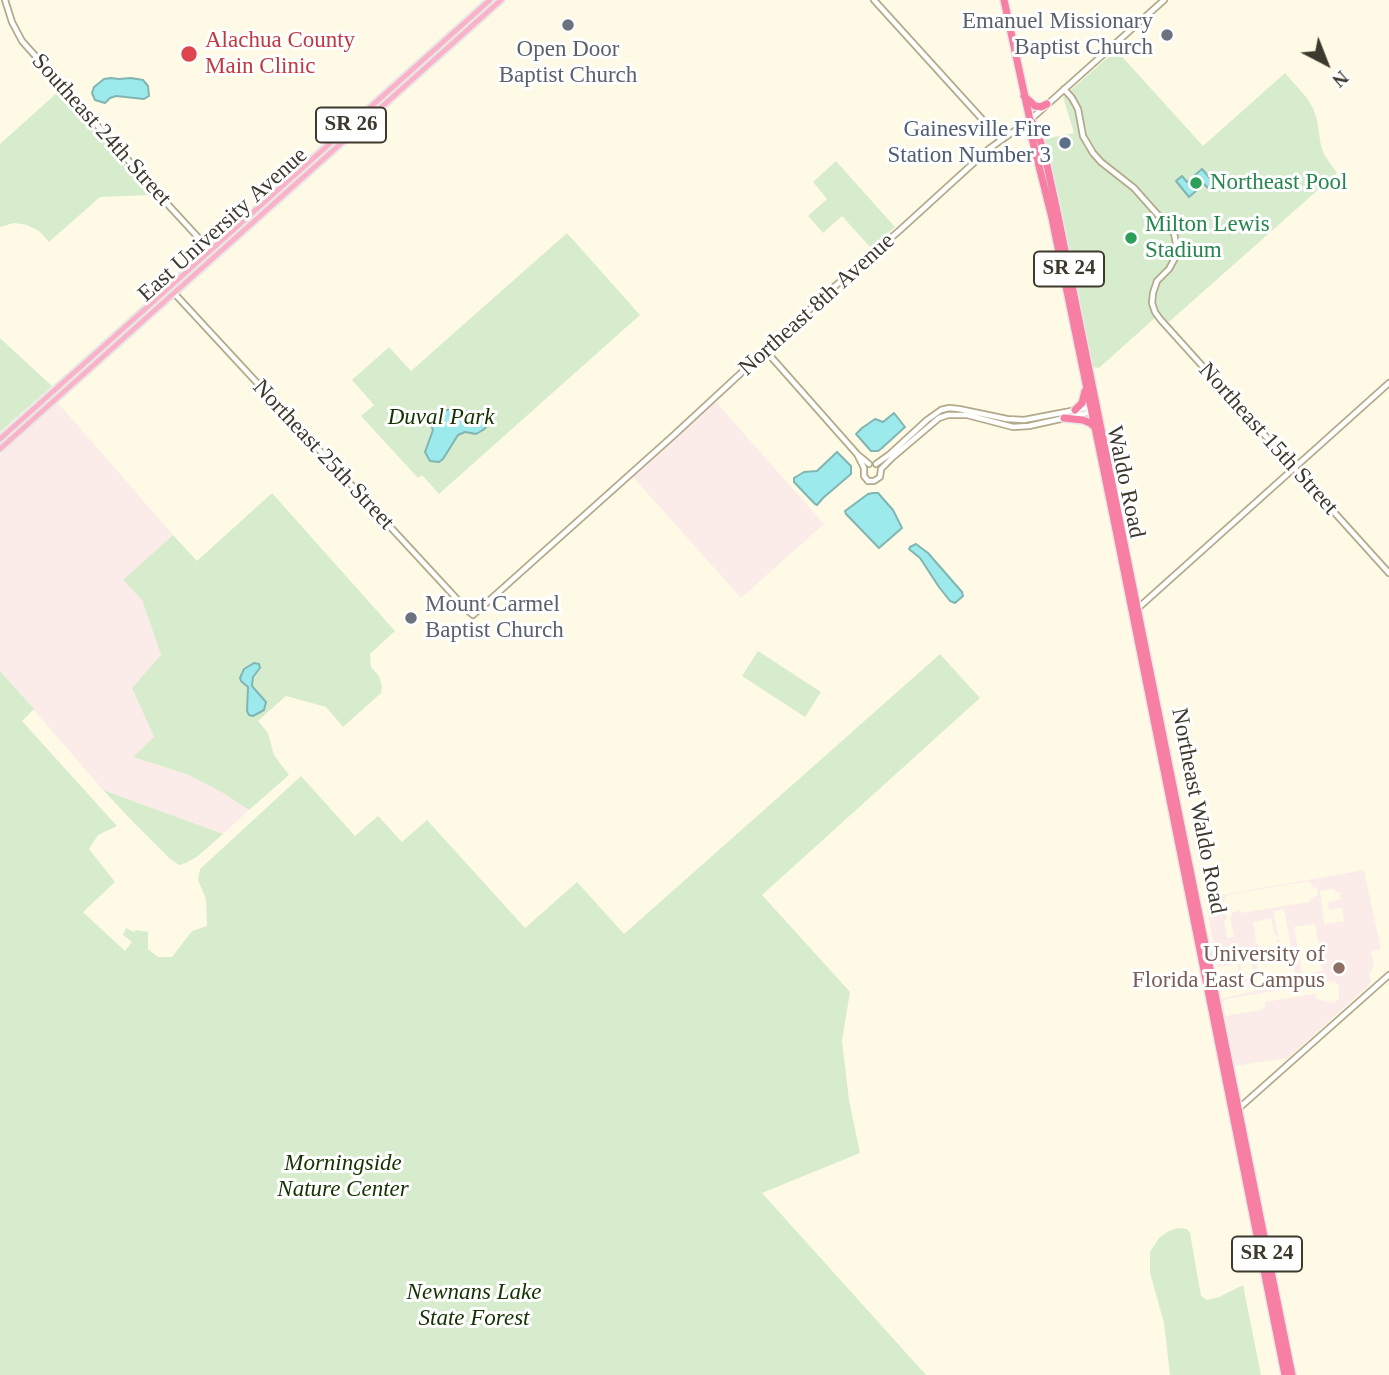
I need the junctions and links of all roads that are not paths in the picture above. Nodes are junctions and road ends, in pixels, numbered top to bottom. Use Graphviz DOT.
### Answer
graph roads {
  1 [pos="5,0"];
  2 [pos="490,0"];
  3 [pos="500,0"];
  4 [pos="874,0"];
  5 [pos="1004,0"];
  6 [pos="1164,0"];
  7 [pos="486,9"];
  8 [pos="440,50"];
  9 [pos="1064,89"];
  10 [pos="1024,96"];
  11 [pos="376,102"];
  12 [pos="1047,104"];
  13 [pos="380,108"];
  14 [pos="1030,120"];
  15 [pos="357,124"];
  16 [pos="1001,140"];
  17 [pos="314,163"];
  18 [pos="253,212"];
  19 [pos="258,218"];
  20 [pos="211,250"];
  21 [pos="218,253"];
  22 [pos="169,287"];
  23 [pos="174,293"];
  24 [pos="150,304"];
  25 [pos="155,309"];
  26 [pos="127,325"];
  27 [pos="133,329"];
  28 [pos="100,348"];
  29 [pos="765,351"];
  30 [pos="106,354"];
  31 [pos="89,359"];
  32 [pos="94,365"];
  33 [pos="70,376"];
  34 [pos="75,382"];
  35 [pos="1389,383"];
  36 [pos="1086,387"];
  37 [pos="1094,409"];
  38 [pos="1075,410"];
  39 [pos="988,418"];
  40 [pos="1064,418"];
  41 [pos="1094,428"];
  42 [pos="2,437"];
  43 [pos="9,441"];
  44 [pos="0,449"];
  45 [pos="876,464"];
  46 [pos="866,466"];
  47 [pos="1294,468"];
  48 [pos="881,470"];
  49 [pos="1389,573"];
  50 [pos="1134,611"];
  51 [pos="473,615"];
  52 [pos="1144,644"];
  53 [pos="1180,854"];
  54 [pos="1389,975"];
  55 [pos="1222,1045"];
  56 [pos="1236,1112"];
  57 [pos="1285,1375"];
  58 [pos="1292,1375"];
  1 -- 20 [label="street, Southeast 24th Street"];
  2 -- 7 [label="main road, East University Avenue / SR 26"];
  3 -- 7 [label="main road, East University Avenue / SR 26"];
  4 -- 16 [label="street"];
  5 -- 10 [label="highway, Waldo Road / SR 24"];
  6 -- 9 [label="street, Northeast 8th Avenue"];
  7 -- 8 [label="main road, East University Avenue / SR 26"];
  8 -- 11 [label="main road, East University Avenue / SR 26"];
  8 -- 13 [label="main road, East University Avenue / SR 26"];
  9 -- 12 [label="street, Northeast 8th Avenue"];
  9 -- 47 [label="street, Northeast 15th Street"];
  10 -- 12 [label="highway"];
  10 -- 14 [label="highway, Waldo Road / SR 24"];
  11 -- 13 [label="main road"];
  11 -- 15 [label="main road, East University Avenue / SR 26"];
  12 -- 14 [label="street, Northeast 8th Avenue"];
  13 -- 15 [label="main road, East University Avenue / SR 26"];
  14 -- 16 [label="street, Northeast 8th Avenue"];
  14 -- 36 [label="highway, Waldo Road / SR 24"];
  14 -- 37 [label="highway, Waldo Road / SR 24"];
  15 -- 17 [label="main road, East University Avenue / SR 26"];
  16 -- 29 [label="street, Northeast 8th Avenue"];
  17 -- 18 [label="main road, East University Avenue / SR 26"];
  17 -- 19 [label="main road, East University Avenue / SR 26"];
  18 -- 19 [label="main road"];
  18 -- 20 [label="main road, East University Avenue / SR 26"];
  19 -- 21 [label="main road, East University Avenue / SR 26"];
  20 -- 21 [label="main road"];
  20 -- 22 [label="main road, East University Avenue / SR 26"];
  21 -- 23 [label="main road, East University Avenue / SR 26"];
  22 -- 23 [label="main road"];
  22 -- 24 [label="main road, East University Avenue / SR 26"];
  23 -- 25 [label="main road, East University Avenue / SR 26"];
  23 -- 51 [label="street, Northeast 25th Street"];
  24 -- 25 [label="main road"];
  24 -- 26 [label="main road, East University Avenue / SR 26"];
  25 -- 27 [label="main road, East University Avenue / SR 26"];
  26 -- 27 [label="main road"];
  26 -- 28 [label="main road, East University Avenue / SR 26"];
  27 -- 30 [label="main road, East University Avenue / SR 26"];
  28 -- 30 [label="main road"];
  28 -- 31 [label="main road, East University Avenue / SR 26"];
  29 -- 46 [label="street"];
  29 -- 51 [label="street, Northeast 8th Avenue"];
  30 -- 32 [label="main road, East University Avenue / SR 26"];
  31 -- 32 [label="main road"];
  31 -- 33 [label="main road, East University Avenue / SR 26"];
  32 -- 34 [label="main road, East University Avenue / SR 26"];
  33 -- 34 [label="main road"];
  33 -- 42 [label="main road, East University Avenue / SR 26"];
  34 -- 43 [label="main road, East University Avenue / SR 26"];
  35 -- 47 [label="street"];
  36 -- 37 [label="highway, Waldo Road / SR 24"];
  36 -- 38 [label="highway"];
  37 -- 38 [label="street"];
  37 -- 40 [label="street"];
  37 -- 41 [label="highway, Waldo Road / SR 24"];
  37 -- 50 [label="highway, Waldo Road / SR 24"];
  38 -- 39 [label="street"];
  39 -- 40 [label="street"];
  39 -- 45 [label="street"];
  39 -- 48 [label="street"];
  40 -- 41 [label="highway"];
  41 -- 50 [label="highway, Waldo Road / SR 24"];
  42 -- 43 [label="main road"];
  43 -- 44 [label="main road, East University Avenue / SR 26"];
  45 -- 46 [label="street"];
  45 -- 48 [label="street"];
  46 -- 48 [label="street"];
  47 -- 49 [label="street, Northeast 15th Street"];
  47 -- 50 [label="street"];
  50 -- 52 [label="highway, Waldo Road / SR 24"];
  50 -- 53 [label="highway, Waldo Road / SR 24"];
  52 -- 55 [label="highway, Northeast Waldo Road / SR 24"];
  53 -- 55 [label="highway, Northeast Waldo Road / SR 24"];
  54 -- 56 [label="street"];
  55 -- 56 [label="highway, Northeast Waldo Road / SR 24"];
  56 -- 57 [label="highway, SR 24"];
  56 -- 58 [label="highway, SR 24"];
}
